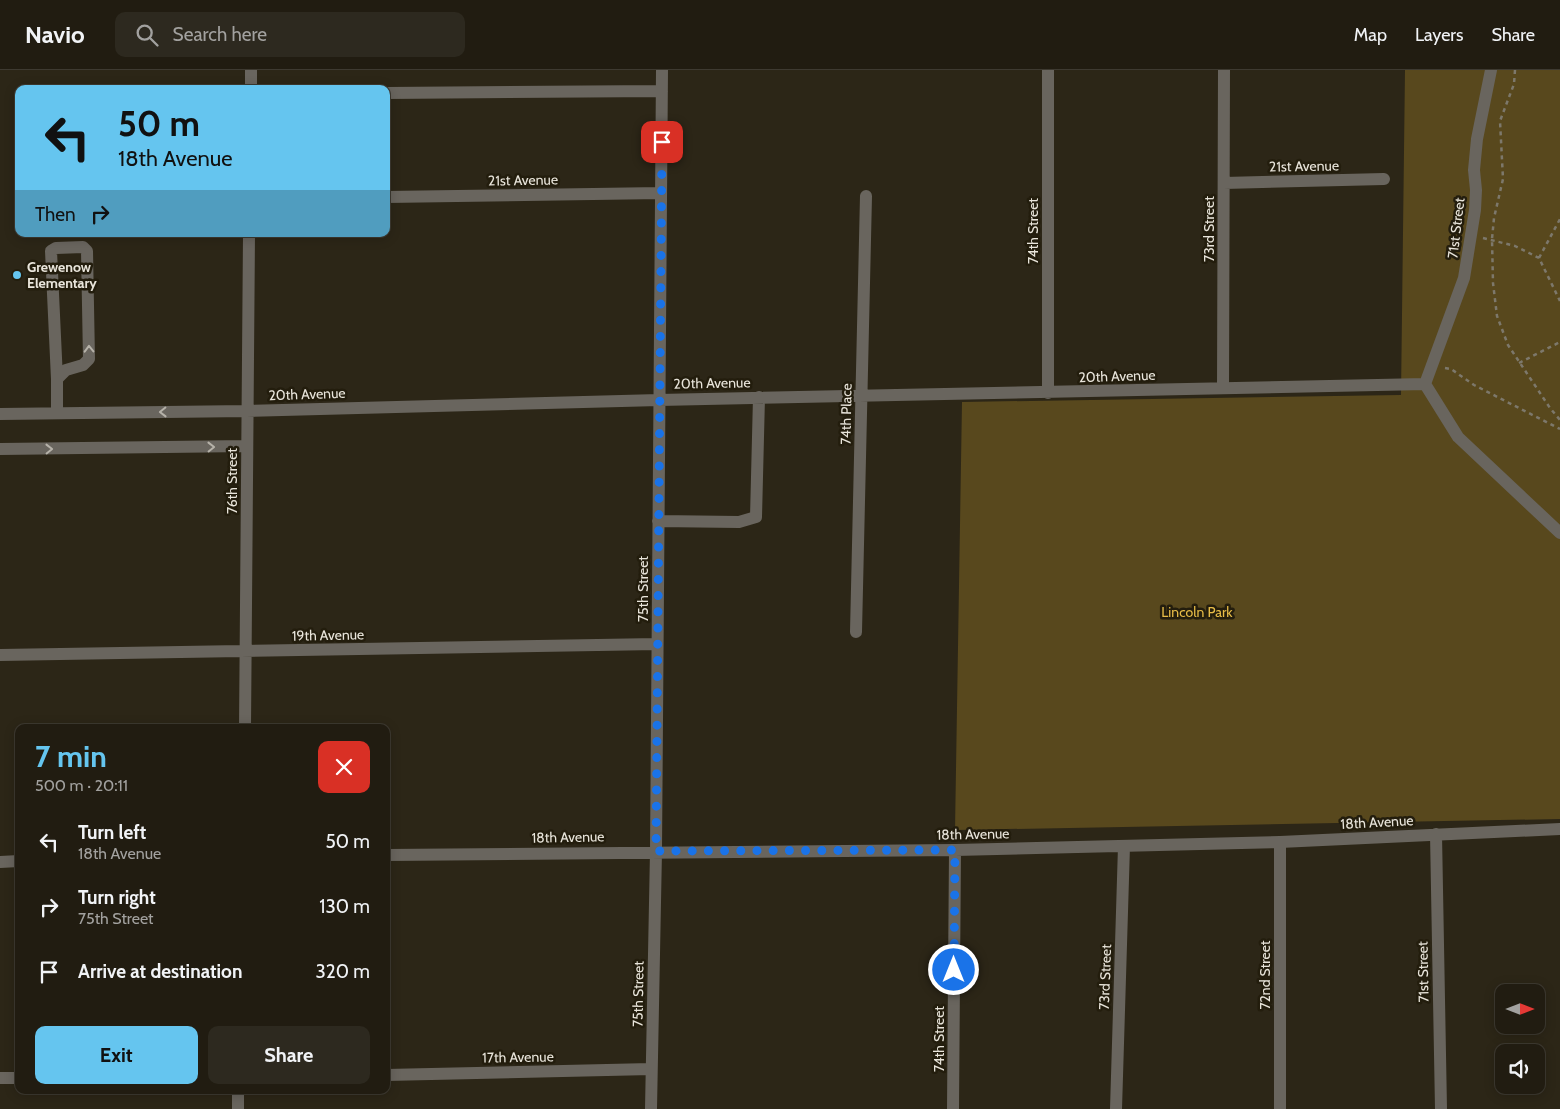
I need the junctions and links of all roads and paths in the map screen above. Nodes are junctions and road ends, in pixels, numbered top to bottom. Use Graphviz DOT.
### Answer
graph roads {
  1 [pos="251,70"];
  2 [pos="662,70"];
  3 [pos="1048,70"];
  4 [pos="1224,70"];
  5 [pos="1491,70"];
  6 [pos="1514,70"];
  7 [pos="251,85"];
  8 [pos="662,91"];
  9 [pos="390,92"];
  10 [pos="1384,179"];
  11 [pos="1224,182"];
  12 [pos="661,193"];
  13 [pos="866,196"];
  14 [pos="390,197"];
  15 [pos="1560,219"];
  16 [pos="249,237"];
  17 [pos="1492,239"];
  18 [pos="1472,240"];
  19 [pos="1539,258"];
  20 [pos="1560,301"];
  21 [pos="1560,342"];
  22 [pos="1519,363"];
  23 [pos="1432,366"];
  24 [pos="57,379"];
  25 [pos="1425,384"];
  26 [pos="1223,388"];
  27 [pos="1048,393"];
  28 [pos="861,395"];
  29 [pos="759,398"];
  30 [pos="659,400"];
  31 [pos="247,411"];
  32 [pos="57,413"];
  33 [pos="0,414"];
  34 [pos="1560,420"];
  35 [pos="1560,429"];
  36 [pos="247,446"];
  37 [pos="0,449"];
  38 [pos="658,521"];
  39 [pos="1560,533"];
  40 [pos="856,632"];
  41 [pos="657,644"];
  42 [pos="245,652"];
  43 [pos="0,655"];
  44 [pos="245,724"];
  45 [pos="1560,828"];
  46 [pos="1436,834"];
  47 [pos="1280,842"];
  48 [pos="1124,846"];
  49 [pos="955,850"];
  50 [pos="656,851"];
  51 [pos="390,854"];
  52 [pos="0,862"];
  53 [pos="15,862"];
  54 [pos="651,1068"];
  55 [pos="390,1075"];
  56 [pos="0,1078"];
  57 [pos="15,1078"];
  58 [pos="238,1094"];
  59 [pos="238,1109"];
  60 [pos="651,1109"];
  61 [pos="954,1109"];
  62 [pos="1116,1109"];
  63 [pos="1280,1109"];
  64 [pos="1441,1109"];
  1 -- 7 [label="street"];
  2 -- 8 [label="street, 75th Street"];
  3 -- 27 [label="street, 74th Street"];
  4 -- 11 [label="street, 73rd Street"];
  5 -- 18 [label="street, 71st Street"];
  6 -- 17 [label="path"];
  8 -- 9 [label="street"];
  8 -- 12 [label="street, 75th Street"];
  10 -- 11 [label="street, 21st Avenue"];
  11 -- 26 [label="street, 73rd Street"];
  12 -- 14 [label="street, 21st Avenue"];
  12 -- 30 [label="street, 75th Street"];
  13 -- 28 [label="street, 74th Place"];
  15 -- 19 [label="path"];
  16 -- 31 [label="street, 76th Street"];
  17 -- 18 [label="path"];
  17 -- 19 [label="path"];
  17 -- 22 [label="path"];
  18 -- 23 [label="street, 71st Street"];
  19 -- 20 [label="path"];
  21 -- 22 [label="path"];
  22 -- 34 [label="path"];
  23 -- 25 [label="street, 71st Street"];
  23 -- 35 [label="path"];
  24 -- 24 [label="street, one-way"];
  24 -- 32 [label="street"];
  25 -- 26 [label="street, 20th Avenue"];
  25 -- 39 [label="street"];
  26 -- 27 [label="street, 20th Avenue"];
  27 -- 28 [label="street, 20th Avenue"];
  28 -- 29 [label="street, 20th Avenue"];
  28 -- 40 [label="street, 74th Place"];
  29 -- 30 [label="street, 20th Avenue"];
  29 -- 38 [label="street"];
  30 -- 31 [label="street, 20th Avenue"];
  30 -- 38 [label="street, 75th Street"];
  31 -- 32 [label="street, 20th Avenue, one-way"];
  31 -- 36 [label="street, 76th Street"];
  32 -- 33 [label="street, 20th Avenue"];
  37 -- 36 [label="street, one-way"];
  36 -- 42 [label="street, 76th Street"];
  38 -- 41 [label="street, 75th Street"];
  41 -- 42 [label="street, 19th Avenue"];
  41 -- 50 [label="street, 75th Street"];
  42 -- 43 [label="street, 19th Avenue"];
  42 -- 44 [label="street, 76th Street"];
  45 -- 46 [label="street, 18th Avenue"];
  46 -- 47 [label="street, 18th Avenue"];
  46 -- 64 [label="street, 71st Street"];
  47 -- 48 [label="street, 18th Avenue"];
  47 -- 63 [label="street, 72nd Street"];
  48 -- 49 [label="street, 18th Avenue"];
  48 -- 62 [label="street, 73rd Street"];
  49 -- 50 [label="street, 18th Avenue"];
  49 -- 61 [label="street, 74th Street"];
  50 -- 51 [label="street, 18th Avenue"];
  50 -- 54 [label="street, 75th Street"];
  52 -- 53 [label="street"];
  54 -- 55 [label="street, 17th Avenue"];
  54 -- 60 [label="street, 75th Street"];
  56 -- 57 [label="street"];
  58 -- 59 [label="street"];
}
